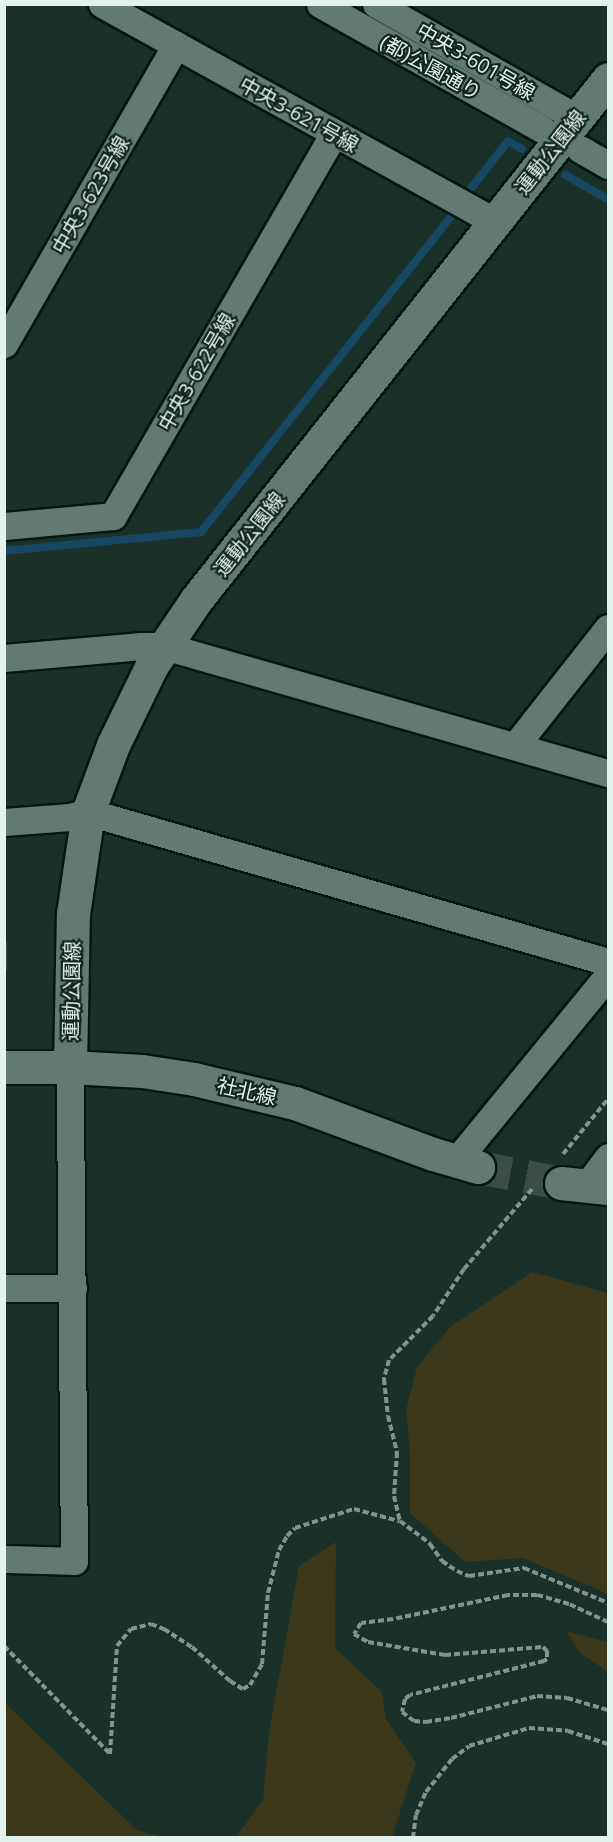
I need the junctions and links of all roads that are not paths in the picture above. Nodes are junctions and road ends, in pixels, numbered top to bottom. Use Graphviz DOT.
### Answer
graph roads {
  1 [pos="102,4"];
  2 [pos="320,4"];
  3 [pos="376,4"];
  4 [pos="411,13"];
  5 [pos="176,45"];
  6 [pos="609,79"];
  7 [pos="542,129"];
  8 [pos="334,133"];
  9 [pos="578,134"];
  10 [pos="609,165"];
  11 [pos="495,222"];
  12 [pos="4,344"];
  13 [pos="4,526"];
  14 [pos="609,628"];
  15 [pos="164,646"];
  16 [pos="4,658"];
  17 [pos="515,747"];
  18 [pos="609,773"];
  19 [pos="88,812"];
  20 [pos="4,822"];
  21 [pos="609,962"];
  22 [pos="609,975"];
  23 [pos="70,1067"];
  24 [pos="4,1068"];
  25 [pos="609,1156"];
  26 [pos="467,1164"];
  27 [pos="570,1180"];
  28 [pos="4,1288"];
  29 [pos="73,1288"];
  30 [pos="4,1559"];
  1 -- 5 [label="street, 中央3-621号線"];
  2 -- 7 [label="street, (都)公園通り"];
  3 -- 4 [label="street, 中央3-601号線"];
  4 -- 9 [label="street, 中央3-601号線"];
  5 -- 8 [label="street, 中央3-621号線"];
  5 -- 12 [label="street, 中央3-623号線"];
  6 -- 9 [label="street, 運動公園線"];
  8 -- 11 [label="street, 中央3-621号線"];
  8 -- 13 [label="street, 中央3-622号線"];
  9 -- 10 [label="street"];
  9 -- 11 [label="street, 運動公園線"];
  11 -- 15 [label="street, 運動公園線"];
  14 -- 17 [label="street"];
  15 -- 16 [label="street"];
  15 -- 17 [label="street"];
  15 -- 19 [label="street, 運動公園線"];
  17 -- 18 [label="street"];
  19 -- 20 [label="street"];
  19 -- 21 [label="street"];
  19 -- 23 [label="street, 運動公園線"];
  22 -- 26 [label="street"];
  23 -- 24 [label="street, 社北線"];
  23 -- 26 [label="street, 社北線"];
  23 -- 29 [label="street"];
  25 -- 27 [label="street"];
  28 -- 29 [label="street"];
  29 -- 30 [label="street"];
}
